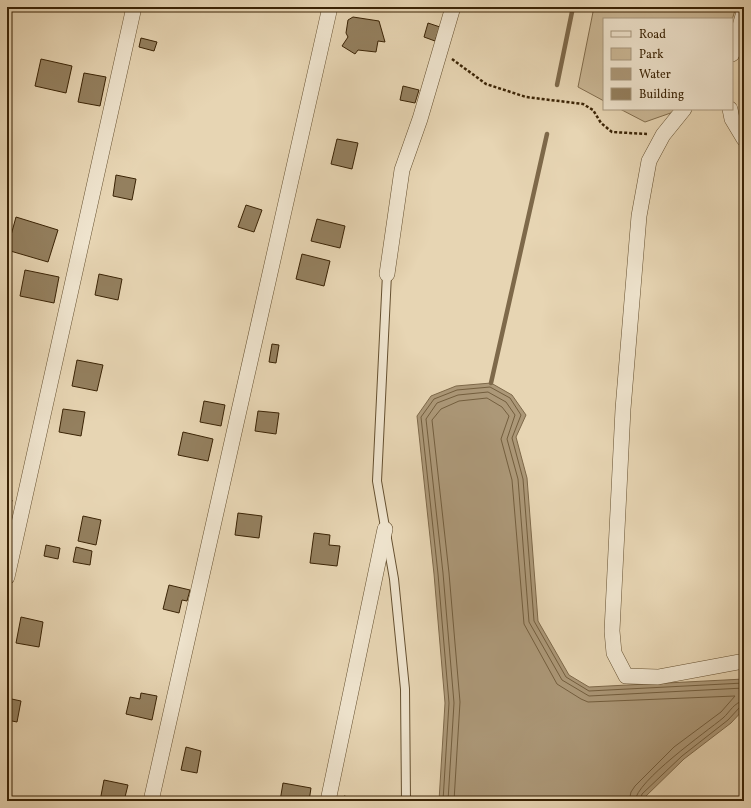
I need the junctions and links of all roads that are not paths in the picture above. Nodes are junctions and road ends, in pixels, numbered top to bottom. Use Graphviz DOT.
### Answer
graph roads {
  1 [pos="134,7"];
  2 [pos="330,7"];
  3 [pos="453,7"];
  4 [pos="744,12"];
  5 [pos="733,45"];
  6 [pos="683,110"];
  7 [pos="730,110"];
  8 [pos="744,139"];
  9 [pos="387,274"];
  10 [pos="385,529"];
  11 [pos="7,577"];
  12 [pos="744,661"];
  13 [pos="151,801"];
  14 [pos="328,801"];
  15 [pos="406,801"];
  1 -- 11 [label="street"];
  2 -- 13 [label="street"];
  3 -- 9 [label="street"];
  4 -- 5 [label="street"];
  6 -- 12 [label="street"];
  7 -- 8 [label="street"];
  9 -- 10 [label="lane"];
  10 -- 14 [label="street"];
  10 -- 15 [label="lane"];
}
